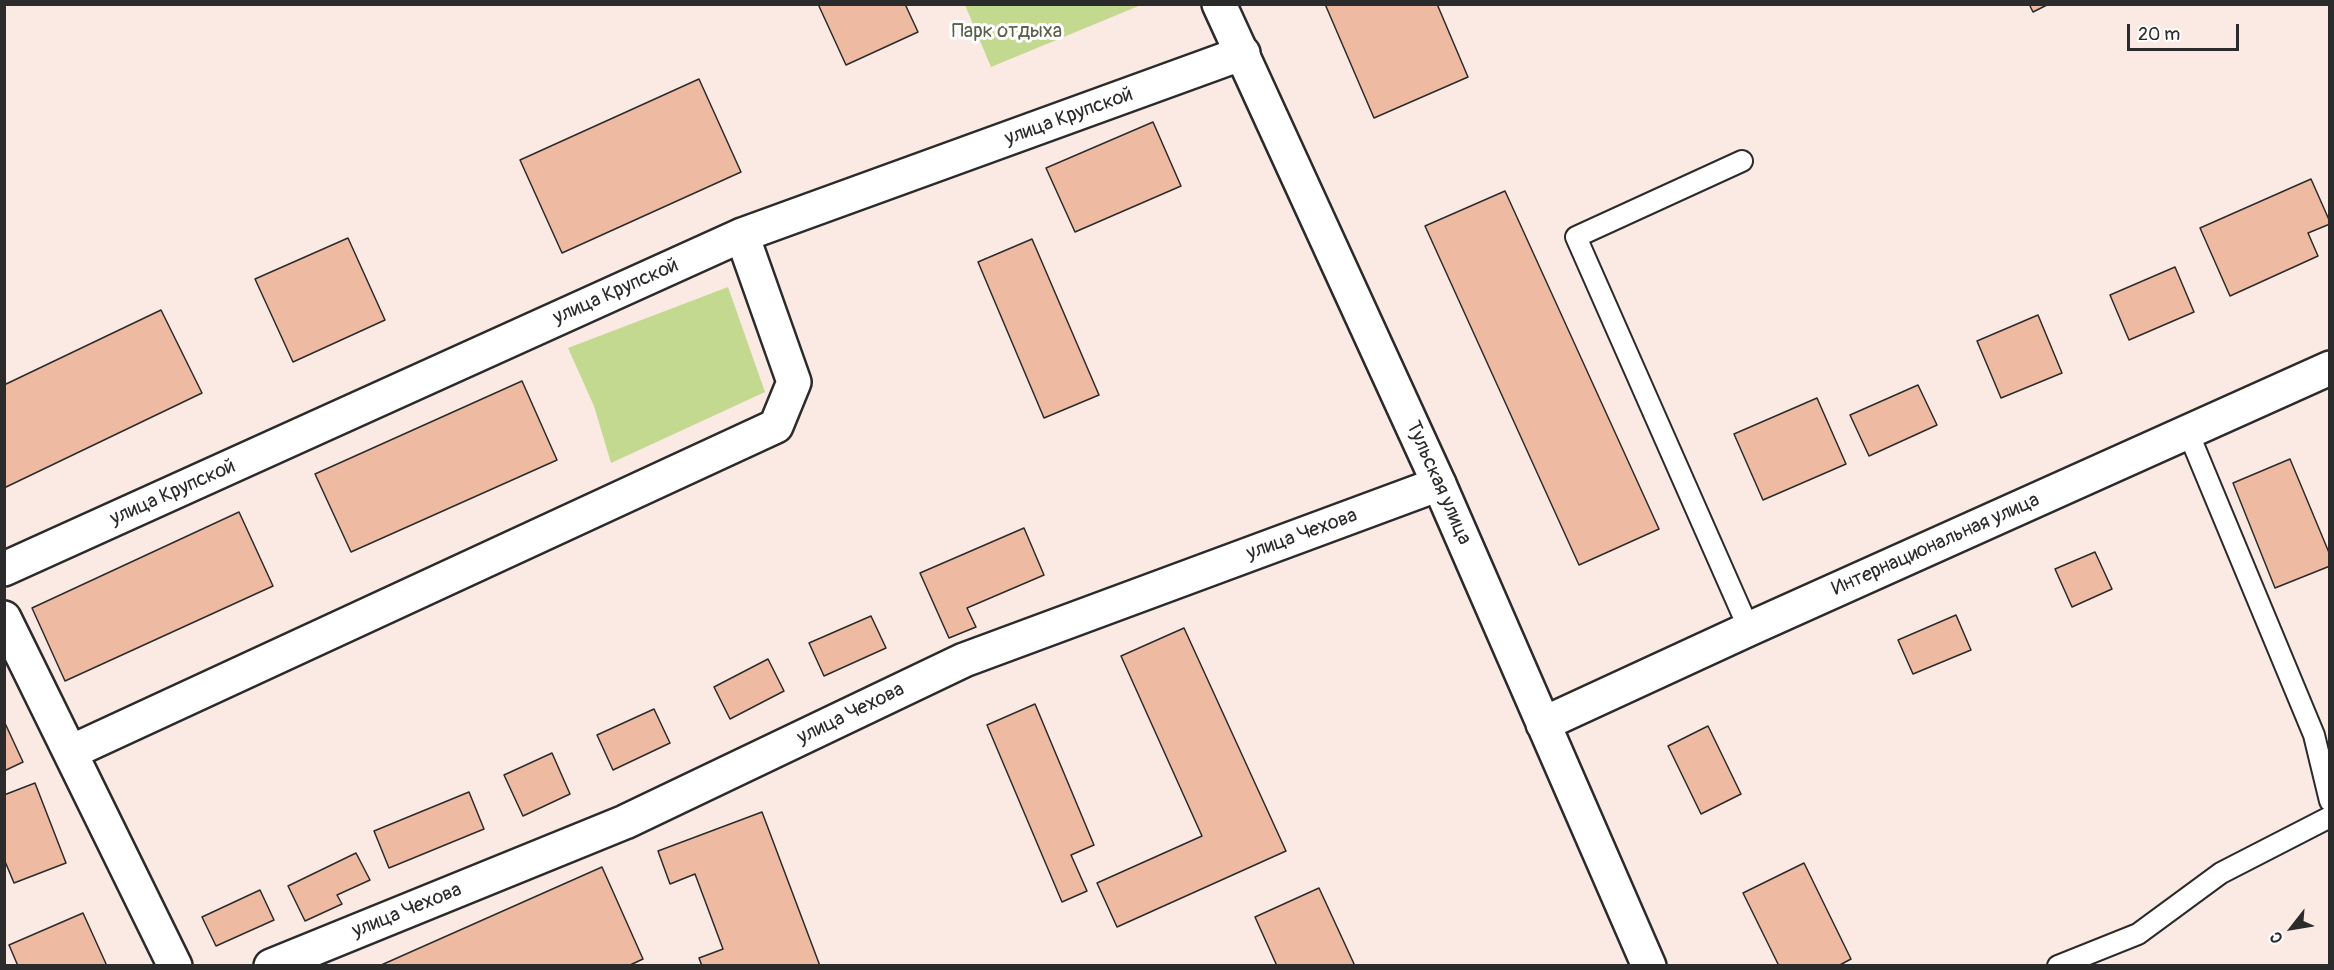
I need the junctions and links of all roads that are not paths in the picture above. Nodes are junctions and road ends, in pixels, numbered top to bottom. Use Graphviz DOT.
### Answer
graph roads {
  1 [pos="1219,4"];
  2 [pos="1243,53"];
  3 [pos="1742,161"];
  4 [pos="742,236"];
  5 [pos="2330,368"];
  6 [pos="2188,432"];
  7 [pos="1439,484"];
  8 [pos="4,569"];
  9 [pos="1749,629"];
  10 [pos="9,636"];
  11 [pos="1543,724"];
  12 [pos="70,752"];
  13 [pos="2330,801"];
  14 [pos="2330,817"];
  15 [pos="175,966"];
  16 [pos="271,966"];
  17 [pos="1649,966"];
  18 [pos="2058,966"];
  1 -- 2 [label="street, Тульская улица"];
  2 -- 4 [label="street, улица Крупской"];
  2 -- 7 [label="street, Тульская улица"];
  3 -- 9 [label="lane"];
  4 -- 8 [label="street, улица Крупской"];
  4 -- 12 [label="street"];
  5 -- 6 [label="street, Интернациональная улица"];
  6 -- 9 [label="street, Интернациональная улица"];
  6 -- 13 [label="lane"];
  7 -- 11 [label="street, Тульская улица"];
  7 -- 16 [label="street, улица Чехова"];
  9 -- 11 [label="street, Интернациональная улица"];
  10 -- 12 [label="street"];
  11 -- 17 [label="street, Тульская улица"];
  12 -- 15 [label="street"];
  14 -- 18 [label="lane"];
}
